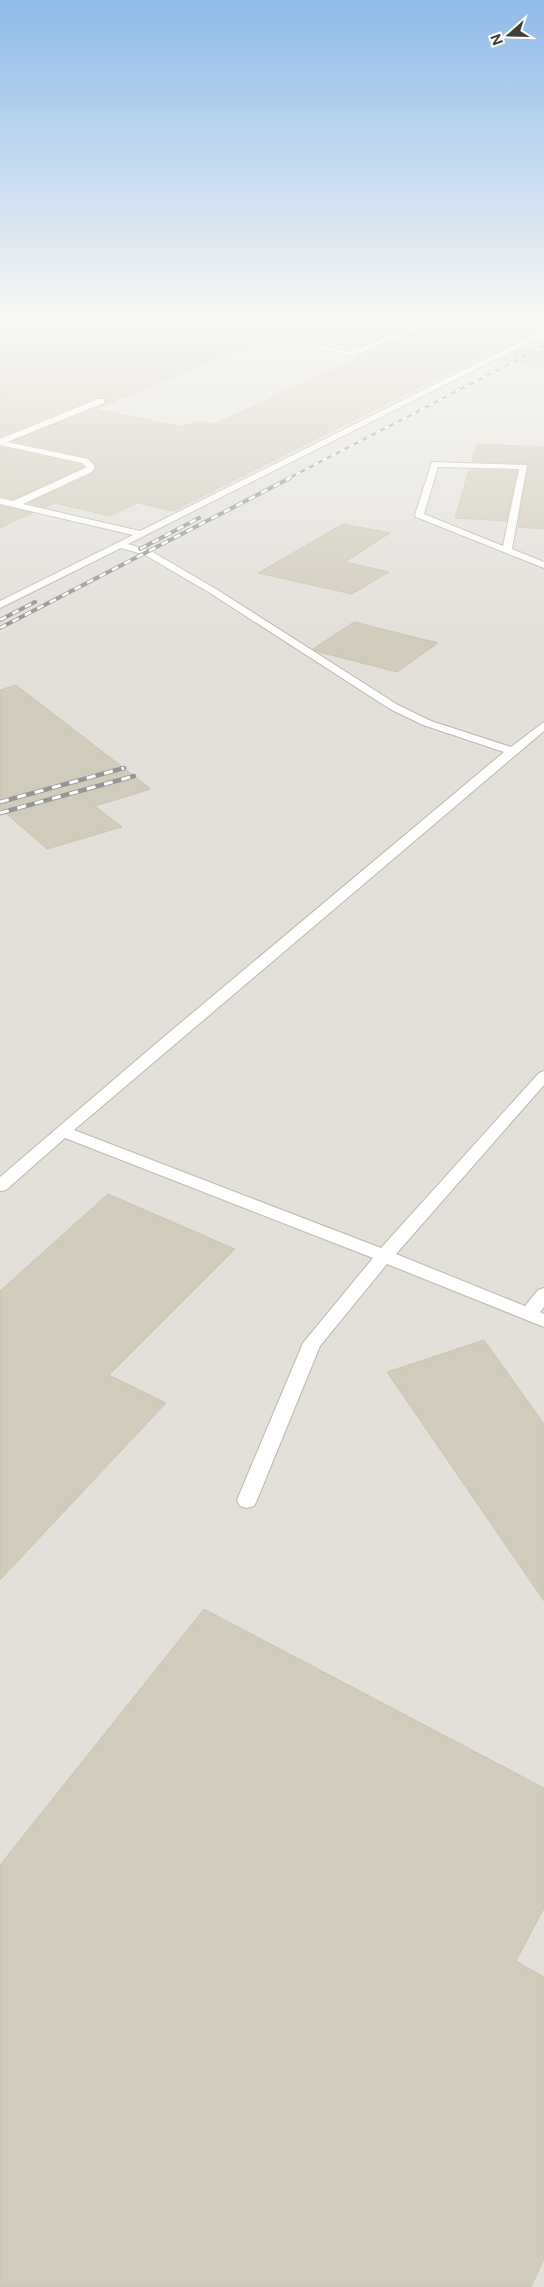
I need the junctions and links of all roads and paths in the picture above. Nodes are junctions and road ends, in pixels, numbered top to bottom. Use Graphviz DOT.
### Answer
graph roads {
  1 [pos="44,425"];
  2 [pos="359,425"];
  3 [pos="0,443"];
  4 [pos="0,500"];
  5 [pos="15,504"];
  6 [pos="141,534"];
  7 [pos="121,544"];
  8 [pos="508,551"];
  9 [pos="544,565"];
  10 [pos="0,605"];
  11 [pos="544,725"];
  12 [pos="512,751"];
  13 [pos="544,1076"];
  14 [pos="64,1132"];
  15 [pos="0,1186"];
  16 [pos="384,1256"];
  17 [pos="544,1294"];
  18 [pos="537,1318"];
  19 [pos="248,1500"];
  1 -- 3 [label="lane"];
  2 -- 6 [label="lane"];
  3 -- 5 [label="lane"];
  4 -- 5 [label="lane"];
  5 -- 6 [label="lane"];
  6 -- 7 [label="lane"];
  7 -- 10 [label="lane"];
  7 -- 12 [label="lane"];
  8 -- 8 [label="lane"];
  8 -- 9 [label="lane"];
  11 -- 12 [label="lane"];
  12 -- 14 [label="lane"];
  13 -- 16 [label="lane"];
  14 -- 15 [label="lane"];
  14 -- 16 [label="lane"];
  16 -- 18 [label="lane"];
  16 -- 19 [label="lane"];
  17 -- 18 [label="lane"];
}
